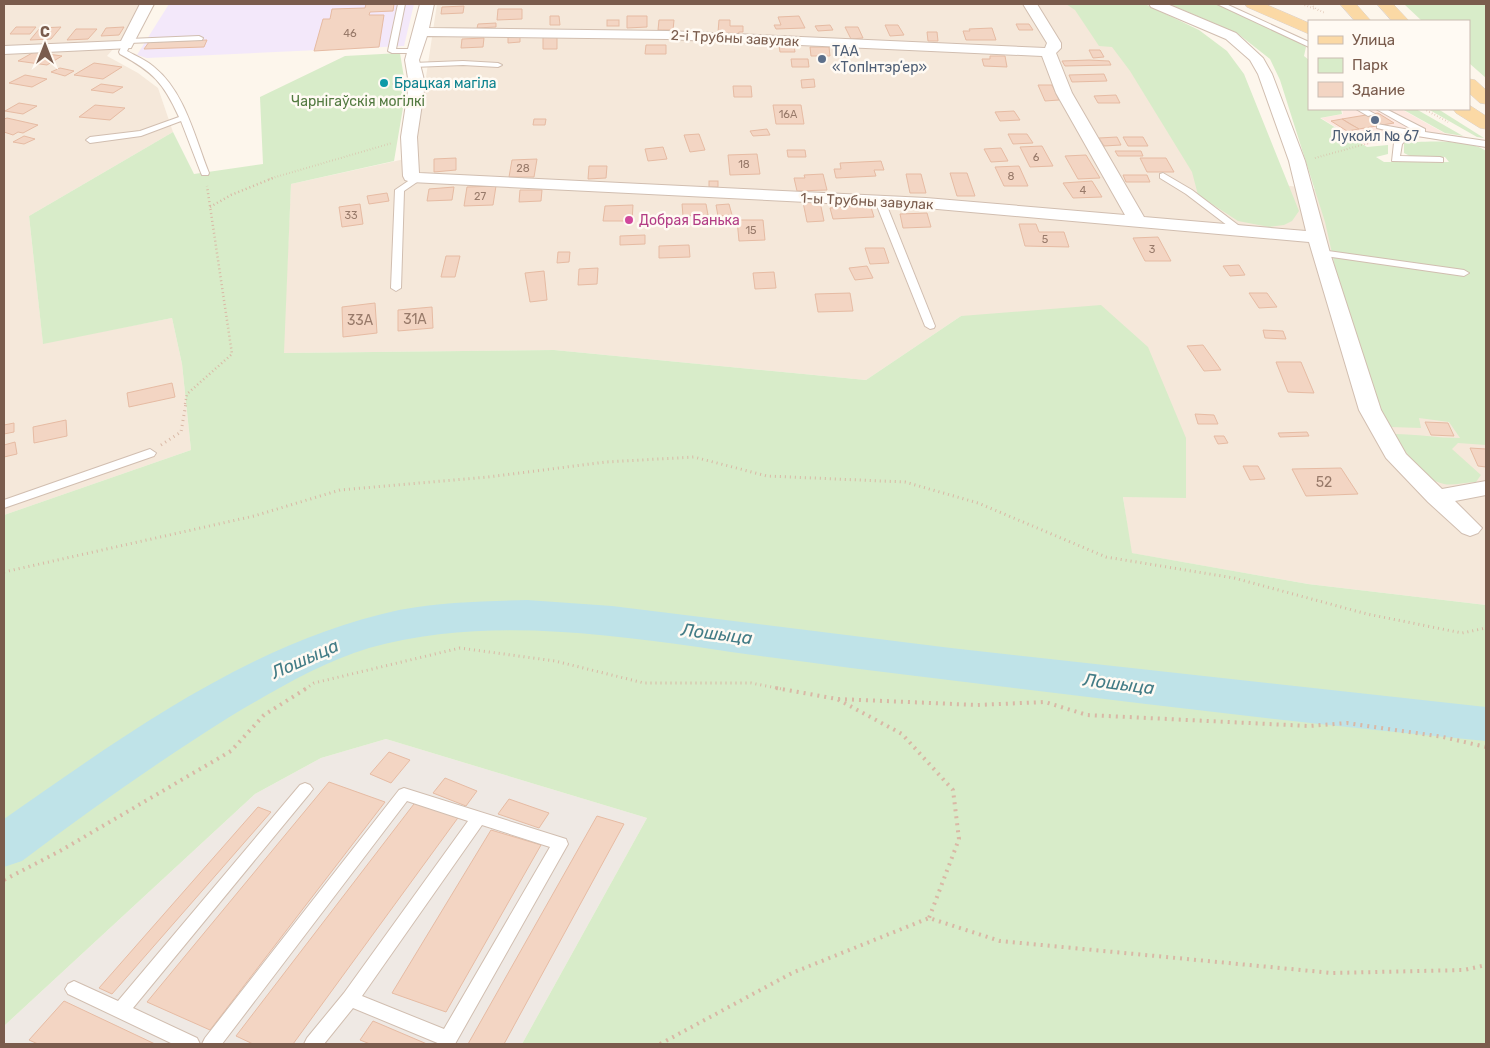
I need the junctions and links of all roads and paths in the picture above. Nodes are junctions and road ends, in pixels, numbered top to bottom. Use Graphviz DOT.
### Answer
graph roads {
  1 [pos="147,4"];
  2 [pos="400,4"];
  3 [pos="427,4"];
  4 [pos="1030,4"];
  5 [pos="1156,4"];
  6 [pos="1222,4"];
  7 [pos="1253,4"];
  8 [pos="1288,4"];
  9 [pos="1302,4"];
  10 [pos="1311,4"];
  11 [pos="1348,4"];
  12 [pos="1385,4"];
  13 [pos="1321,14"];
  14 [pos="1362,20"];
  15 [pos="1400,20"];
  16 [pos="1308,29"];
  17 [pos="421,32"];
  18 [pos="199,38"];
  19 [pos="127,43"];
  20 [pos="1308,45"];
  21 [pos="4,50"];
  22 [pos="1048,52"];
  23 [pos="414,58"];
  24 [pos="498,65"];
  25 [pos="1470,85"];
  26 [pos="1470,93"];
  27 [pos="1486,101"];
  28 [pos="1382,110"];
  29 [pos="1464,110"];
  30 [pos="183,118"];
  31 [pos="1486,124"];
  32 [pos="1384,125"];
  33 [pos="1371,127"];
  34 [pos="1410,132"];
  35 [pos="1429,135"];
  36 [pos="409,138"];
  37 [pos="90,140"];
  38 [pos="1369,143"];
  39 [pos="1486,144"];
  40 [pos="1440,160"];
  41 [pos="1297,161"];
  42 [pos="205,173"];
  43 [pos="1163,176"];
  44 [pos="417,178"];
  45 [pos="880,201"];
  46 [pos="210,207"];
  47 [pos="1136,220"];
  48 [pos="1239,230"];
  49 [pos="1319,245"];
  50 [pos="1464,273"];
  51 [pos="396,288"];
  52 [pos="930,326"];
  53 [pos="150,453"];
  54 [pos="1486,488"];
  55 [pos="1436,497"];
  56 [pos="4,504"];
  57 [pos="1470,528"];
  58 [pos="4,572"];
  59 [pos="1486,628"];
  60 [pos="837,699"];
  61 [pos="1486,747"];
  62 [pos="305,789"];
  63 [pos="478,818"];
  64 [pos="4,880"];
  65 [pos="929,918"];
  66 [pos="1486,965"];
  67 [pos="74,990"];
  68 [pos="350,999"];
  69 [pos="120,1011"];
  70 [pos="191,1044"];
  71 [pos="211,1044"];
  72 [pos="313,1044"];
  73 [pos="660,1044"];
  1 -- 19 [label="street"];
  2 -- 23 [label="lane"];
  3 -- 17 [label="street"];
  4 -- 22 [label="street"];
  5 -- 41 [label="street"];
  6 -- 20 [label="lane"];
  7 -- 16 [label="main road"];
  8 -- 13 [label="main road"];
  9 -- 13 [label="path"];
  10 -- 13 [label="path"];
  11 -- 14 [label="main road"];
  12 -- 15 [label="main road"];
  17 -- 22 [label="street, 2-і Трубны завулак"];
  17 -- 23 [label="street"];
  18 -- 19 [label="lane"];
  19 -- 21 [label="street"];
  19 -- 30 [label="lane"];
  22 -- 47 [label="street"];
  23 -- 24 [label="lane"];
  23 -- 36 [label="street"];
  25 -- 27 [label="main road"];
  26 -- 27 [label="main road"];
  28 -- 35 [label="lane"];
  29 -- 31 [label="main road"];
  30 -- 37 [label="lane"];
  30 -- 42 [label="lane"];
  32 -- 34 [label="lane"];
  33 -- 34 [label="lane"];
  34 -- 35 [label="lane"];
  34 -- 40 [label="lane"];
  35 -- 39 [label="lane"];
  36 -- 44 [label="street"];
  36 -- 46 [label="path"];
  38 -- 41 [label="path"];
  41 -- 49 [label="street"];
  42 -- 46 [label="path"];
  43 -- 48 [label="lane"];
  44 -- 45 [label="street, 1-ы Трубны завулак"];
  44 -- 51 [label="lane"];
  45 -- 47 [label="street, 1-ы Трубны завулак"];
  45 -- 52 [label="lane"];
  46 -- 53 [label="path"];
  47 -- 48 [label="street, 1-ы Трубны завулак"];
  48 -- 49 [label="street, 1-ы Трубны завулак"];
  49 -- 50 [label="lane"];
  49 -- 55 [label="street"];
  53 -- 56 [label="lane"];
  54 -- 55 [label="street"];
  55 -- 57 [label="street"];
  58 -- 59 [label="path"];
  60 -- 61 [label="path"];
  60 -- 64 [label="path"];
  60 -- 65 [label="path"];
  62 -- 69 [label="lane"];
  63 -- 68 [label="lane"];
  63 -- 68 [label="lane"];
  63 -- 71 [label="lane"];
  65 -- 66 [label="path"];
  65 -- 73 [label="path"];
  67 -- 69 [label="lane"];
  68 -- 72 [label="lane"];
  69 -- 70 [label="lane"];
}
